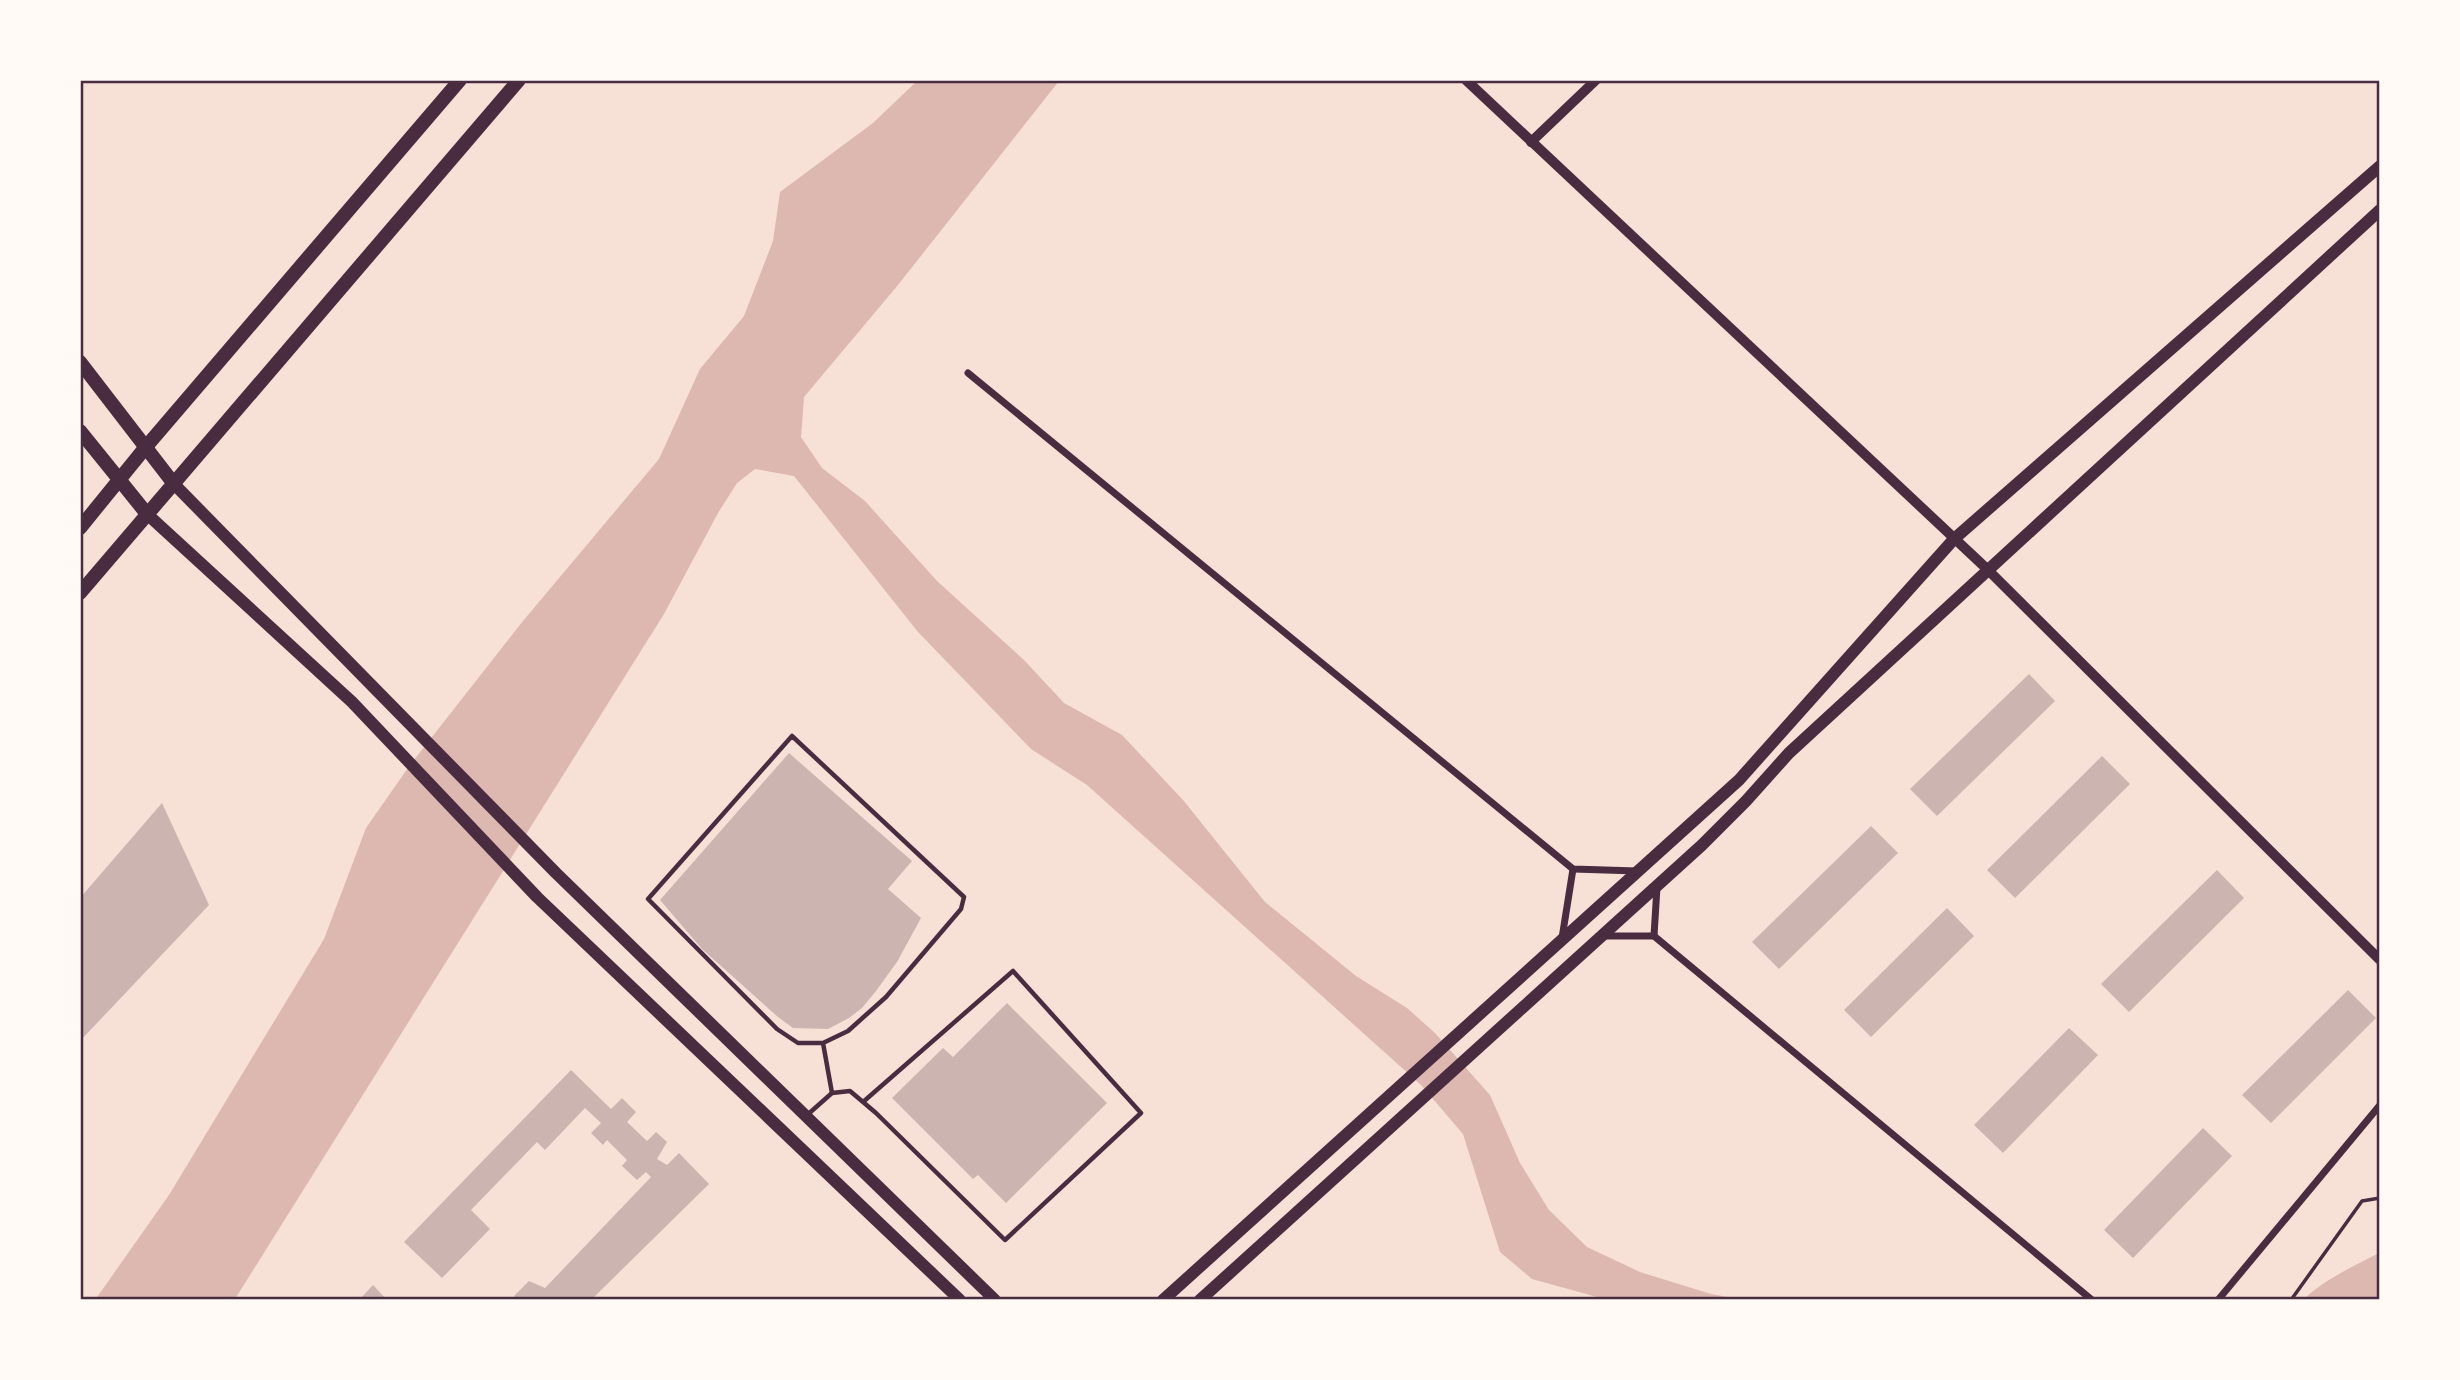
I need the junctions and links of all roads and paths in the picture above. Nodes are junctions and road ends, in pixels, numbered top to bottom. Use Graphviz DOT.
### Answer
graph roads {
  1 [pos="460,80"];
  2 [pos="519,80"];
  3 [pos="1466,80"];
  4 [pos="1596,80"];
  5 [pos="1531,142"];
  6 [pos="2379,166"];
  7 [pos="2379,210"];
  8 [pos="80,362"];
  9 [pos="968,373"];
  10 [pos="80,431"];
  11 [pos="145,448"];
  12 [pos="120,481"];
  13 [pos="174,484"];
  14 [pos="147,514"];
  15 [pos="80,528"];
  16 [pos="1954,539"];
  17 [pos="1987,569"];
  18 [pos="80,593"];
  19 [pos="1573,869"];
  20 [pos="1637,872"];
  21 [pos="1657,885"];
  22 [pos="1600,936"];
  23 [pos="1654,936"];
  24 [pos="1562,939"];
  25 [pos="2379,960"];
  26 [pos="822,1043"];
  27 [pos="832,1093"];
  28 [pos="863,1102"];
  29 [pos="2379,1105"];
  30 [pos="806,1116"];
  31 [pos="2379,1198"];
  32 [pos="960,1300"];
  33 [pos="995,1300"];
  34 [pos="1163,1300"];
  35 [pos="1200,1300"];
  36 [pos="2092,1300"];
  37 [pos="2218,1300"];
  38 [pos="2291,1300"];
  1 -- 11 [label="main road"];
  2 -- 13 [label="main road"];
  3 -- 5 [label="street"];
  4 -- 5 [label="street"];
  5 -- 16 [label="street"];
  6 -- 16 [label="main road"];
  7 -- 17 [label="main road"];
  8 -- 11 [label="main road"];
  9 -- 19 [label="street"];
  10 -- 12 [label="main road"];
  11 -- 12 [label="main road"];
  11 -- 13 [label="main road"];
  12 -- 14 [label="main road"];
  12 -- 15 [label="main road"];
  13 -- 14 [label="main road"];
  13 -- 30 [label="main road"];
  14 -- 18 [label="main road"];
  14 -- 32 [label="main road"];
  16 -- 17 [label="street"];
  16 -- 20 [label="main road"];
  17 -- 21 [label="main road"];
  17 -- 25 [label="street"];
  19 -- 20 [label="street"];
  19 -- 24 [label="street"];
  20 -- 24 [label="main road"];
  21 -- 22 [label="main road"];
  21 -- 23 [label="street"];
  22 -- 23 [label="street"];
  22 -- 35 [label="main road"];
  23 -- 36 [label="street"];
  24 -- 34 [label="main road"];
  26 -- 26 [label="lane"];
  26 -- 27 [label="lane"];
  27 -- 28 [label="lane"];
  27 -- 30 [label="lane"];
  28 -- 28 [label="lane"];
  29 -- 37 [label="street"];
  30 -- 33 [label="main road"];
  31 -- 38 [label="path"];
}
